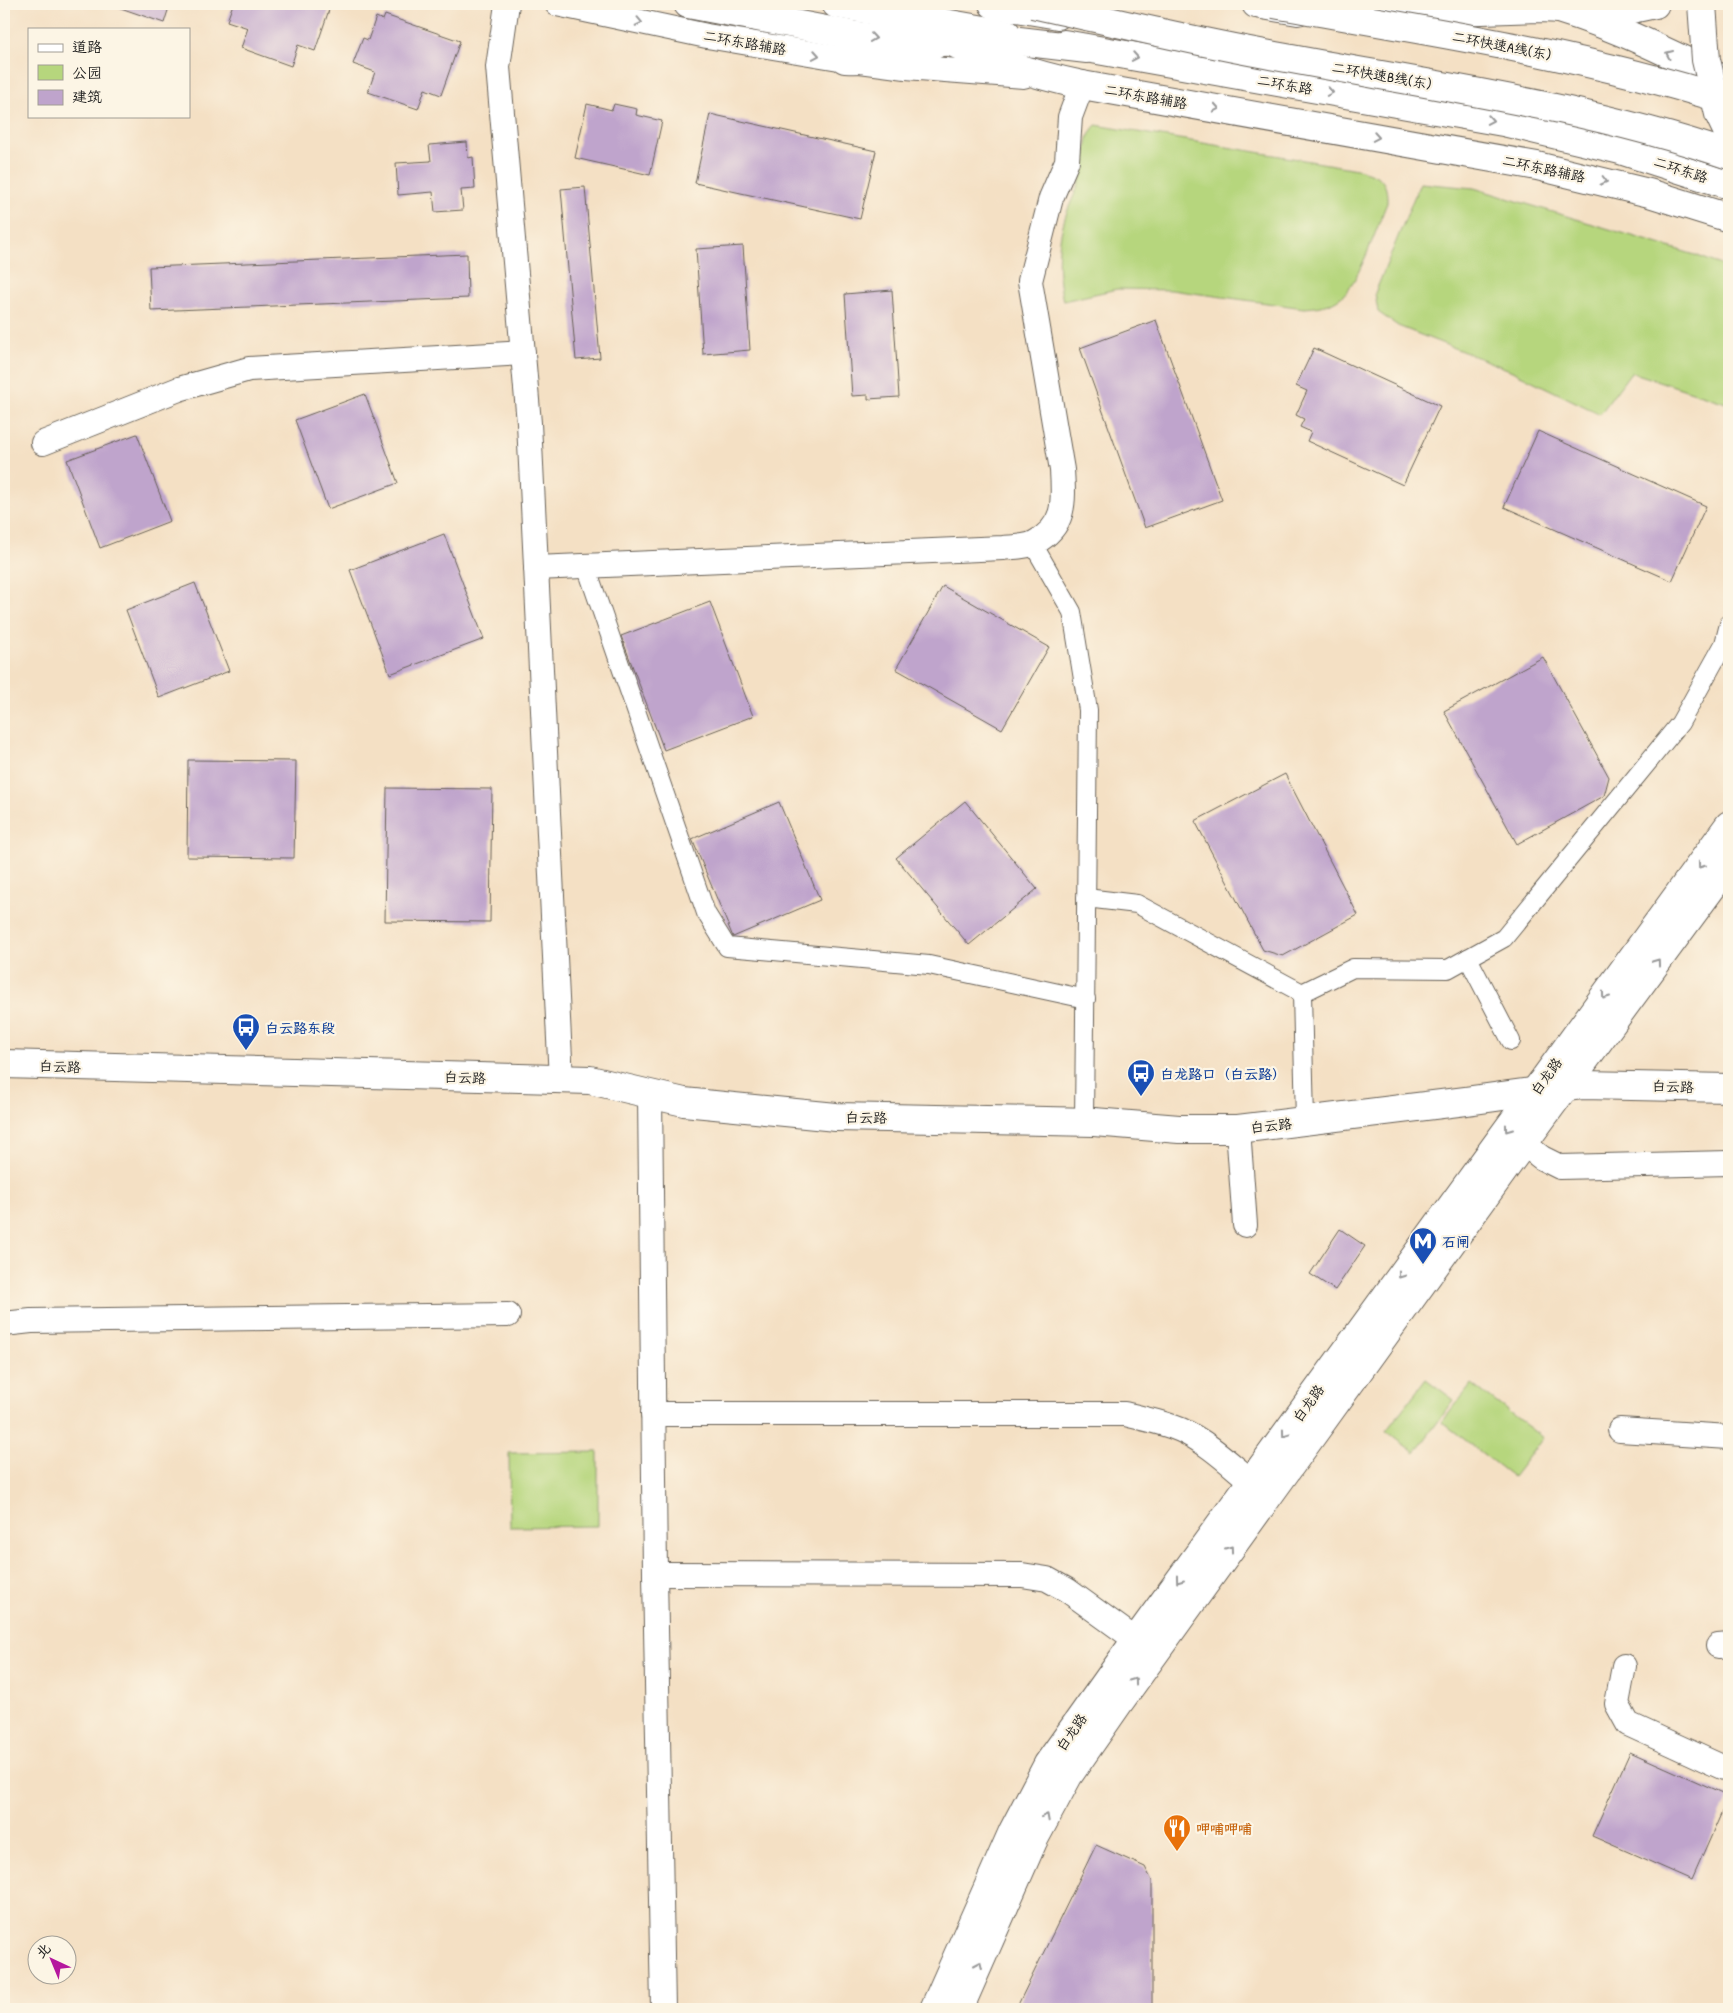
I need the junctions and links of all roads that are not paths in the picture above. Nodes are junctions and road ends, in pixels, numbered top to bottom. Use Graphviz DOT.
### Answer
graph roads {
  1 [pos="507,4"];
  2 [pos="557,4"];
  3 [pos="688,4"];
  4 [pos="993,4"];
  5 [pos="1033,4"];
  6 [pos="1256,4"];
  7 [pos="1272,4"];
  8 [pos="1655,4"];
  9 [pos="1702,4"];
  10 [pos="848,6"];
  11 [pos="1547,6"];
  12 [pos="1313,14"];
  13 [pos="951,42"];
  14 [pos="1088,48"];
  15 [pos="845,60"];
  16 [pos="1729,82"];
  17 [pos="1082,85"];
  18 [pos="1729,102"];
  19 [pos="1729,135"];
  20 [pos="1729,155"];
  21 [pos="1729,185"];
  22 [pos="1729,218"];
  23 [pos="523,353"];
  24 [pos="43,443"];
  25 [pos="1033,544"];
  26 [pos="586,566"];
  27 [pos="536,568"];
  28 [pos="1729,624"];
  29 [pos="1727,646"];
  30 [pos="1729,825"];
  31 [pos="1729,864"];
  32 [pos="1086,898"];
  33 [pos="1468,958"];
  34 [pos="1302,993"];
  35 [pos="1086,999"];
  36 [pos="1511,1041"];
  37 [pos="4,1064"];
  38 [pos="561,1080"];
  39 [pos="1566,1086"];
  40 [pos="1729,1088"];
  41 [pos="1536,1090"];
  42 [pos="650,1094"];
  43 [pos="1305,1121"];
  44 [pos="1084,1122"];
  45 [pos="1238,1129"];
  46 [pos="1524,1144"];
  47 [pos="1729,1163"];
  48 [pos="1245,1225"];
  49 [pos="508,1315"];
  50 [pos="4,1324"];
  51 [pos="653,1414"];
  52 [pos="1620,1430"];
  53 [pos="1729,1437"];
  54 [pos="1251,1481"];
  55 [pos="655,1574"];
  56 [pos="1136,1640"];
  57 [pos="1624,1666"];
  58 [pos="1729,1768"];
  59 [pos="663,2009"];
  60 [pos="934,2009"];
  61 [pos="959,2009"];
  1 -- 23 [label="street"];
  2 -- 15 [label="street, 二环东路辅路, one-way"];
  3 -- 13 [label="main road, one-way"];
  4 -- 20 [label="main road, 二环东路, bridge"];
  5 -- 20 [label="main road, 二环快速B线(东), bridge"];
  6 -- 12 [label="main road"];
  7 -- 18 [label="main road, 二环快速A线(东), bridge"];
  8 -- 11 [label="main road"];
  9 -- 19 [label="main road, bridge"];
  10 -- 13 [label="main road"];
  10 -- 14 [label="main road, 二环东路"];
  11 -- 12 [label="main road"];
  16 -- 11 [label="main road, one-way"];
  12 -- 18 [label="main road"];
  13 -- 14 [label="main road"];
  13 -- 15 [label="main road"];
  13 -- 17 [label="main road"];
  14 -- 21 [label="main road, 二环东路, one-way"];
  15 -- 17 [label="street, 二环东路辅路"];
  17 -- 22 [label="main road, 二环东路辅路, one-way"];
  17 -- 25 [label="street"];
  23 -- 24 [label="street"];
  23 -- 27 [label="street"];
  25 -- 26 [label="street"];
  25 -- 32 [label="street"];
  26 -- 27 [label="street"];
  26 -- 35 [label="street"];
  27 -- 38 [label="street"];
  28 -- 29 [label="street"];
  29 -- 33 [label="street"];
  30 -- 41 [label="main road, 白龙路, one-way"];
  39 -- 31 [label="main road, 白龙路, one-way"];
  32 -- 34 [label="street"];
  32 -- 35 [label="street"];
  33 -- 34 [label="street"];
  33 -- 36 [label="street"];
  34 -- 43 [label="street"];
  35 -- 44 [label="street"];
  37 -- 38 [label="main road, 白云路"];
  38 -- 42 [label="main road, 白云路"];
  39 -- 40 [label="main road, 白云路"];
  39 -- 41 [label="main road, 白云路"];
  39 -- 46 [label="main road, 白龙路"];
  41 -- 43 [label="main road, 白云路"];
  41 -- 54 [label="main road, 白龙路, one-way"];
  42 -- 44 [label="main road, 白云路"];
  42 -- 51 [label="street"];
  43 -- 45 [label="main road, 白云路"];
  44 -- 45 [label="main road, 白云路"];
  45 -- 48 [label="street"];
  46 -- 47 [label="street"];
  61 -- 46 [label="main road, 白龙路, one-way"];
  49 -- 50 [label="street"];
  51 -- 54 [label="street"];
  51 -- 55 [label="street"];
  52 -- 53 [label="street"];
  54 -- 56 [label="main road, 白龙路, one-way"];
  55 -- 56 [label="street"];
  55 -- 59 [label="street"];
  56 -- 60 [label="main road, 白龙路"];
  57 -- 58 [label="street"];
}
